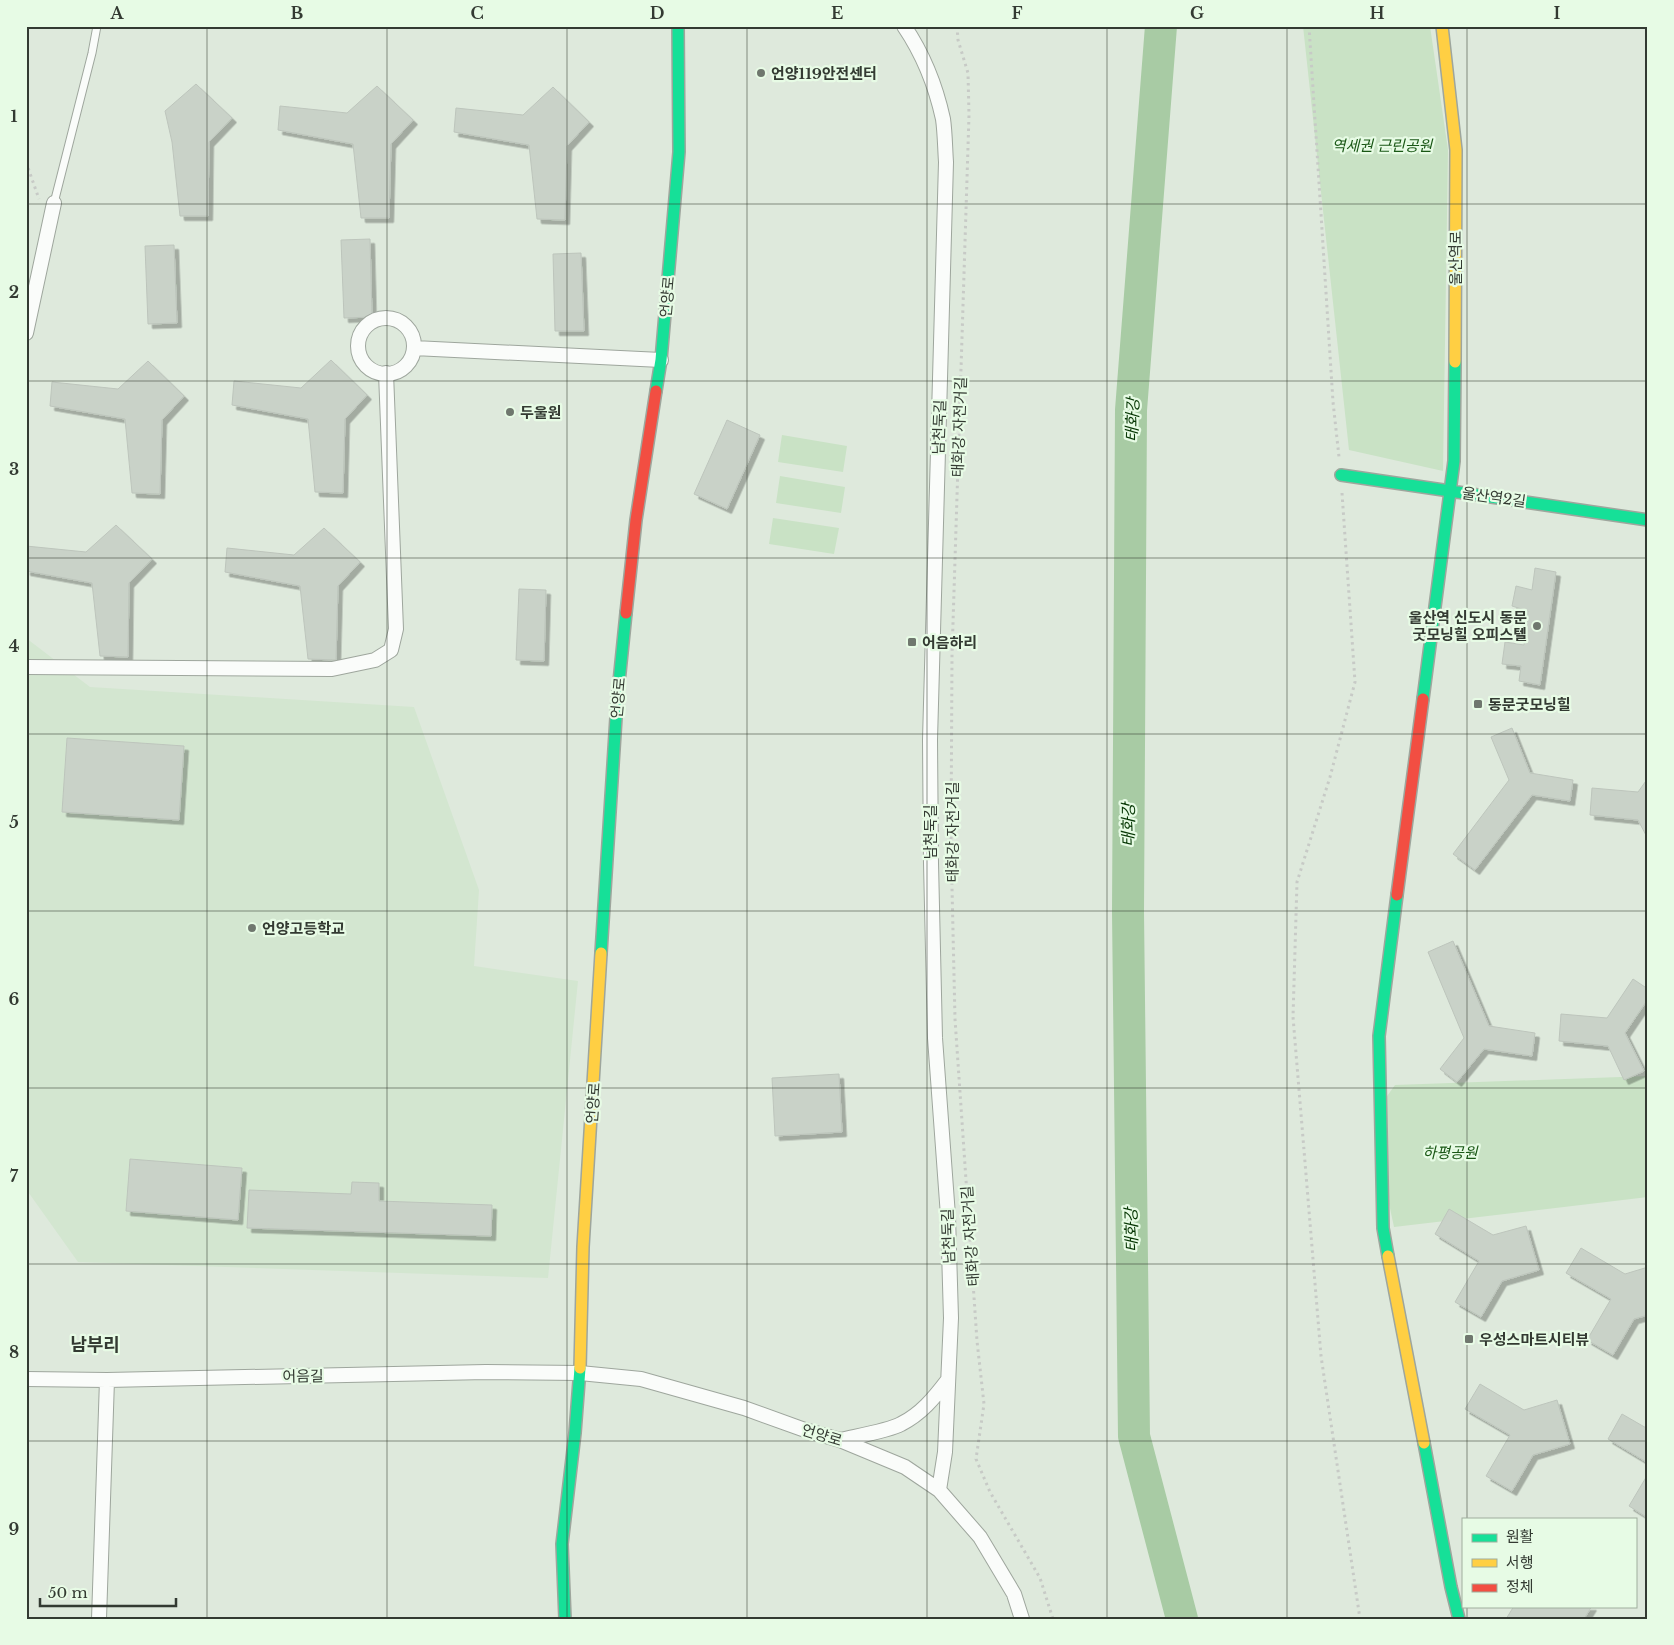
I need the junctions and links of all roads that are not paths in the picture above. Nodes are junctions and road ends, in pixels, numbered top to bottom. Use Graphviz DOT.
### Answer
graph roads {
  1 [pos="97,26"];
  2 [pos="678,26"];
  3 [pos="904,26"];
  4 [pos="1442,26"];
  5 [pos="53,207"];
  6 [pos="26,333"];
  7 [pos="414,348"];
  8 [pos="661,360"];
  9 [pos="386,373"];
  10 [pos="1341,475"];
  11 [pos="1450,491"];
  12 [pos="1648,520"];
  13 [pos="26,667"];
  14 [pos="580,1373"];
  15 [pos="26,1379"];
  16 [pos="107,1380"];
  17 [pos="947,1381"];
  18 [pos="840,1440"];
  19 [pos="939,1490"];
  20 [pos="99,1619"];
  21 [pos="565,1619"];
  22 [pos="1022,1619"];
  23 [pos="1459,1619"];
  1 -- 5 [label="lane"];
  2 -- 8 [label="street, 언양로"];
  3 -- 17 [label="street, 남천둑길"];
  4 -- 11 [label="street, 울산역로"];
  5 -- 6 [label="street"];
  7 -- 8 [label="street"];
  7 -- 9 [label="street"];
  7 -- 9 [label="street"];
  8 -- 14 [label="street, 언양로"];
  9 -- 13 [label="street"];
  10 -- 11 [label="street, 울산역2길"];
  11 -- 12 [label="street, 울산역2길"];
  11 -- 23 [label="street, 울산역로"];
  14 -- 16 [label="street, 어음길"];
  14 -- 18 [label="street, 언양로"];
  14 -- 21 [label="street, 언양로"];
  15 -- 16 [label="street, 어음길"];
  16 -- 20 [label="street"];
  17 -- 18 [label="street"];
  17 -- 19 [label="street, 남천둑길"];
  18 -- 19 [label="street, 언양로"];
  19 -- 22 [label="street"];
}
